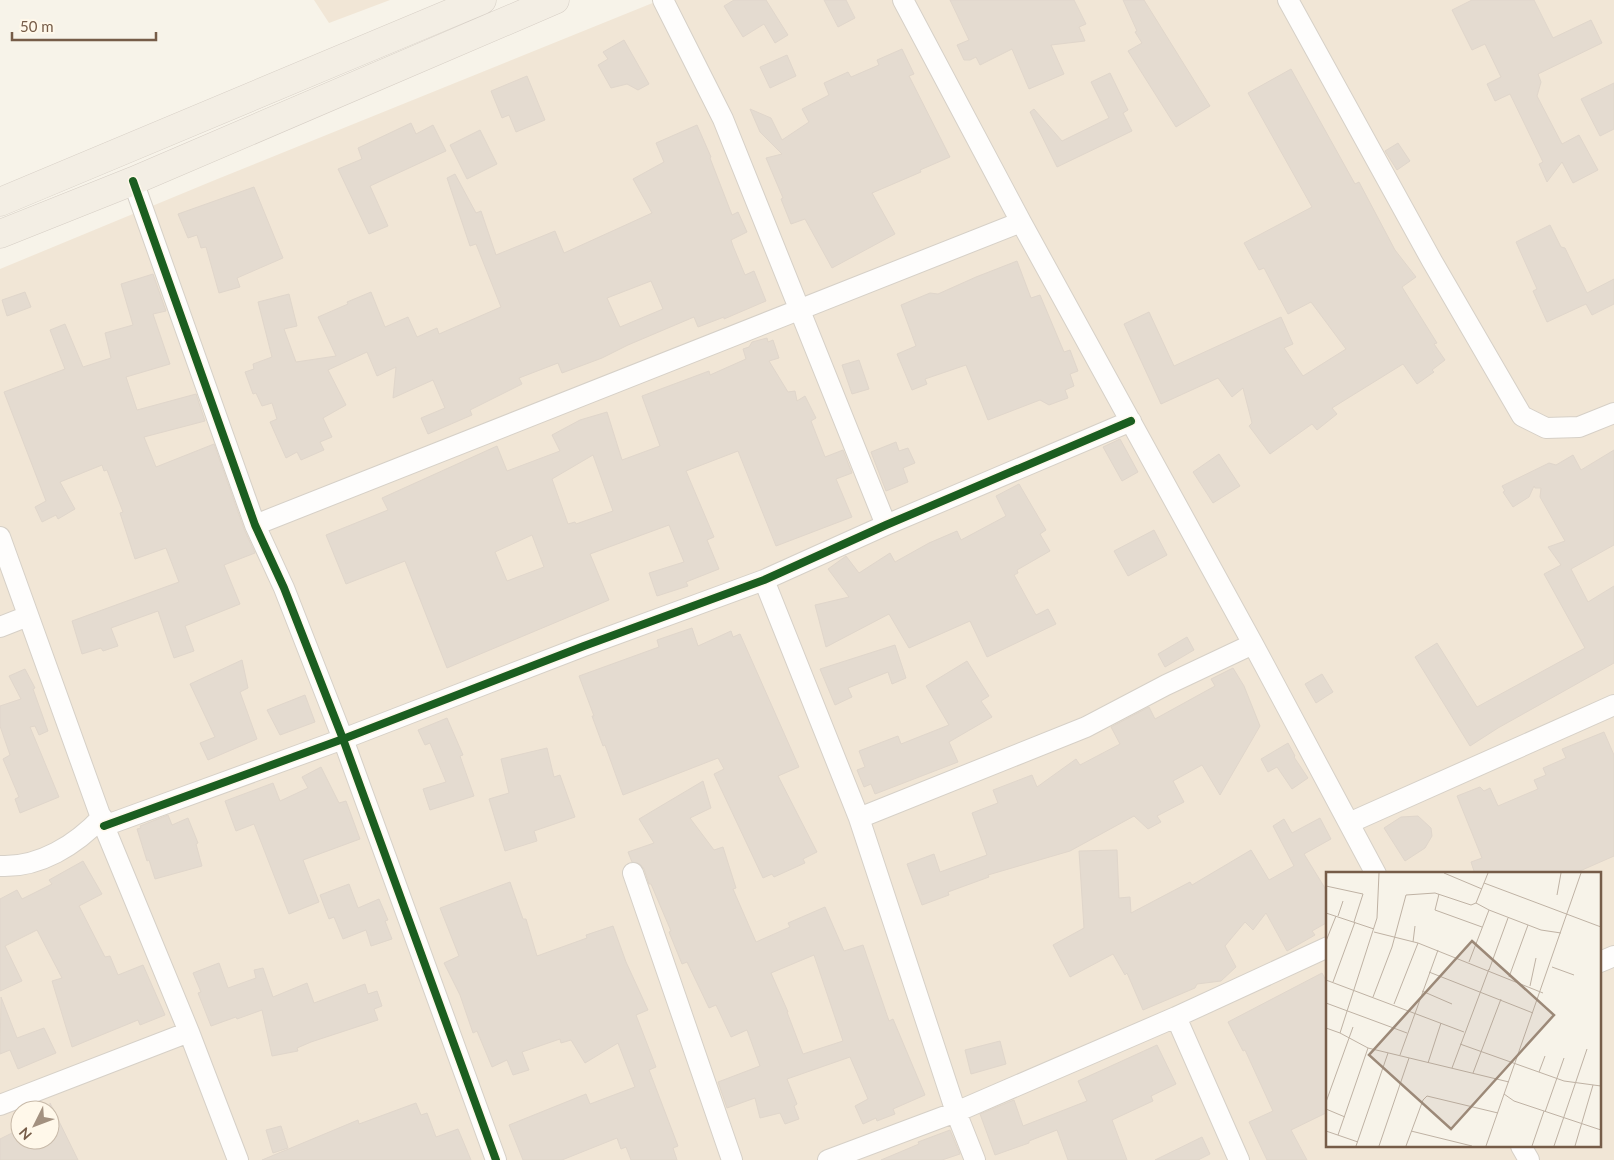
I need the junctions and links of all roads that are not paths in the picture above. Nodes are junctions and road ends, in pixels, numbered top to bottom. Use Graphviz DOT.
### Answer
graph roads {
  1 [pos="482,0"];
  2 [pos="555,0"];
  3 [pos="662,0"];
  4 [pos="903,0"];
  5 [pos="1288,0"];
  6 [pos="133,181"];
  7 [pos="0,202"];
  8 [pos="1020,222"];
  9 [pos="0,234"];
  10 [pos="800,308"];
  11 [pos="1614,412"];
  12 [pos="1131,421"];
  13 [pos="255,525"];
  14 [pos="886,525"];
  15 [pos="0,537"];
  16 [pos="764,580"];
  17 [pos="28,616"];
  18 [pos="0,627"];
  19 [pos="1253,644"];
  20 [pos="1614,705"];
  21 [pos="343,740"];
  22 [pos="859,818"];
  23 [pos="103,822"];
  24 [pos="1348,823"];
  25 [pos="0,866"];
  26 [pos="1375,872"];
  27 [pos="633,873"];
  28 [pos="1326,948"];
  29 [pos="1614,956"];
  30 [pos="1602,961"];
  31 [pos="1176,1017"];
  32 [pos="190,1032"];
  33 [pos="0,1105"];
  34 [pos="956,1112"];
  35 [pos="1522,1148"];
  36 [pos="238,1160"];
  37 [pos="496,1160"];
  38 [pos="732,1160"];
  39 [pos="828,1160"];
  40 [pos="975,1160"];
  41 [pos="1239,1160"];
  42 [pos="1529,1160"];
  1 -- 7 [label="main road"];
  2 -- 6 [label="main road"];
  3 -- 10 [label="street"];
  4 -- 8 [label="street"];
  5 -- 11 [label="street"];
  6 -- 9 [label="main road"];
  6 -- 13 [label="street"];
  8 -- 10 [label="street"];
  8 -- 12 [label="street"];
  10 -- 13 [label="street"];
  10 -- 14 [label="street"];
  12 -- 14 [label="street"];
  12 -- 19 [label="street"];
  13 -- 21 [label="street"];
  14 -- 16 [label="street"];
  15 -- 17 [label="street"];
  16 -- 21 [label="street"];
  16 -- 22 [label="street"];
  17 -- 18 [label="street"];
  17 -- 23 [label="street"];
  19 -- 22 [label="street"];
  19 -- 24 [label="street"];
  20 -- 24 [label="street"];
  21 -- 23 [label="street"];
  21 -- 37 [label="street"];
  22 -- 34 [label="street"];
  23 -- 25 [label="street"];
  23 -- 32 [label="street"];
  24 -- 26 [label="street"];
  27 -- 38 [label="street"];
  28 -- 31 [label="street"];
  29 -- 30 [label="street"];
  31 -- 34 [label="street"];
  31 -- 41 [label="street"];
  32 -- 33 [label="street"];
  32 -- 36 [label="street"];
  34 -- 39 [label="street"];
  34 -- 40 [label="street"];
  35 -- 42 [label="street"];
}
